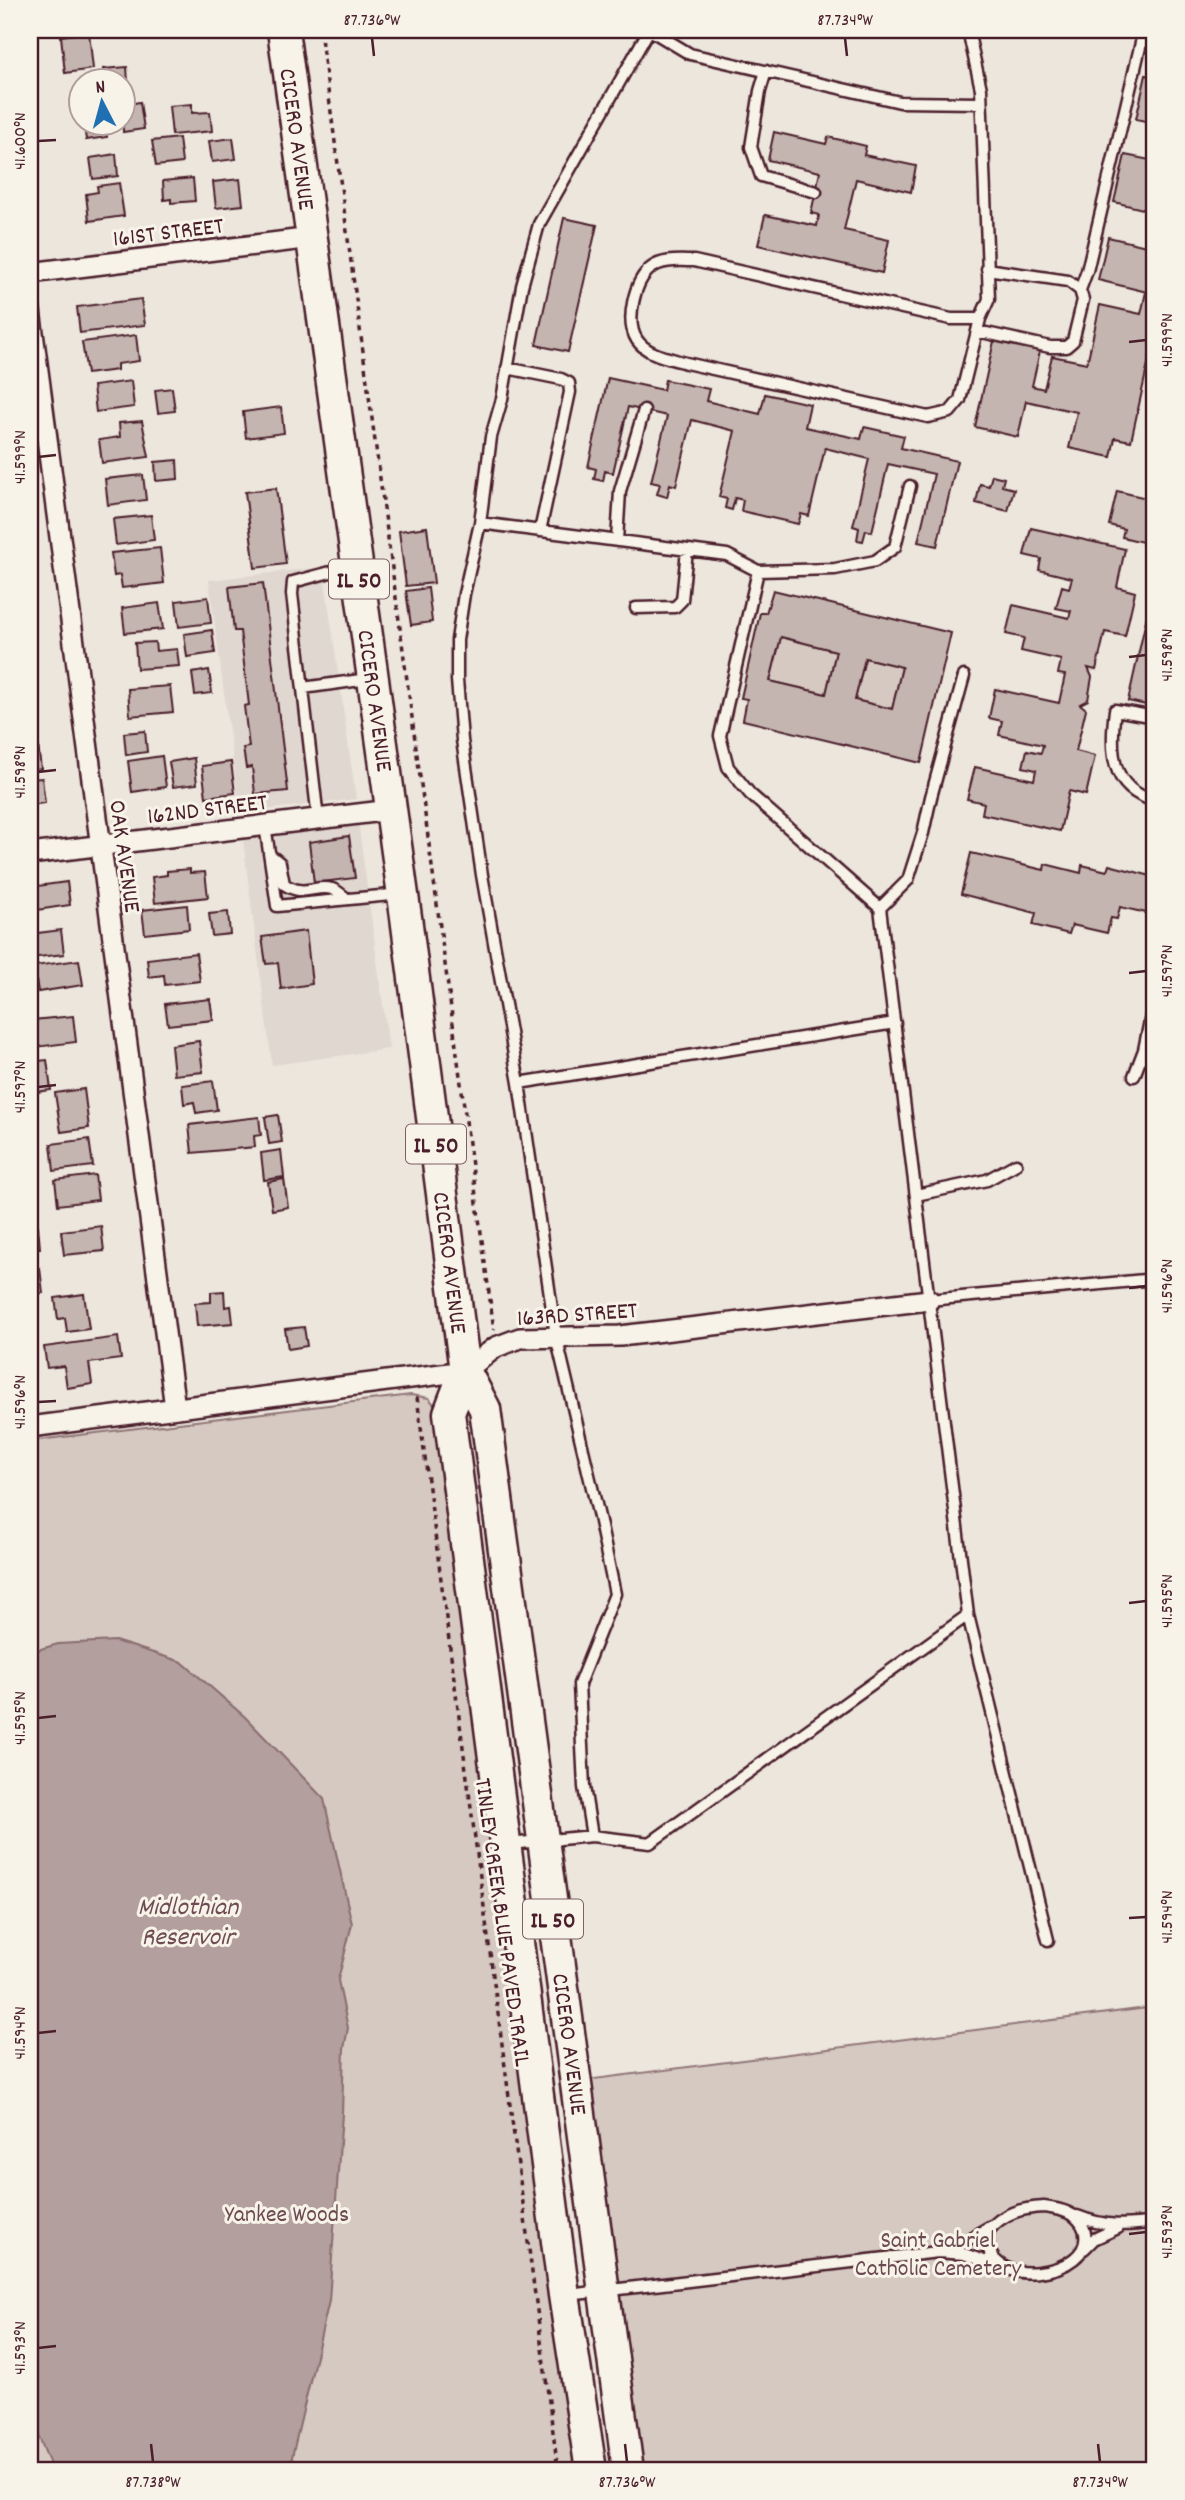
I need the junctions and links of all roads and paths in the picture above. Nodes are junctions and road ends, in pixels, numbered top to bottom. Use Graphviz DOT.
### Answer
graph roads {
  1 [pos="283,30"];
  2 [pos="320,30"];
  3 [pos="650,30"];
  4 [pos="968,30"];
  5 [pos="1144,30"];
  6 [pos="766,71"];
  7 [pos="980,103"];
  8 [pos="816,192"];
  9 [pos="312,237"];
  10 [pos="987,269"];
  11 [pos="30,273"];
  12 [pos="1080,290"];
  13 [pos="30,310"];
  14 [pos="980,319"];
  15 [pos="977,331"];
  16 [pos="507,368"];
  17 [pos="644,410"];
  18 [pos="910,486"];
  19 [pos="480,523"];
  20 [pos="540,531"];
  21 [pos="617,541"];
  22 [pos="687,550"];
  23 [pos="357,564"];
  24 [pos="758,571"];
  25 [pos="636,608"];
  26 [pos="964,676"];
  27 [pos="373,679"];
  28 [pos="303,688"];
  29 [pos="1155,717"];
  30 [pos="1155,801"];
  31 [pos="391,810"];
  32 [pos="318,819"];
  33 [pos="265,825"];
  34 [pos="99,846"];
  35 [pos="30,854"];
  36 [pos="269,854"];
  37 [pos="402,894"];
  38 [pos="347,899"];
  39 [pos="880,908"];
  40 [pos="1155,996"];
  41 [pos="895,1023"];
  42 [pos="1134,1076"];
  43 [pos="519,1083"];
  44 [pos="1016,1164"];
  45 [pos="916,1195"];
  46 [pos="1155,1279"];
  47 [pos="929,1300"];
  48 [pos="556,1336"];
  49 [pos="496,1347"];
  50 [pos="465,1371"];
  51 [pos="414,1378"];
  52 [pos="175,1408"];
  53 [pos="30,1427"];
  54 [pos="968,1615"];
  55 [pos="592,1836"];
  56 [pos="543,1840"];
  57 [pos="507,1844"];
  58 [pos="1048,1940"];
  59 [pos="1073,2214"];
  60 [pos="1155,2222"];
  61 [pos="994,2225"];
  62 [pos="1122,2226"];
  63 [pos="938,2252"];
  64 [pos="1079,2254"];
  65 [pos="1007,2269"];
  66 [pos="603,2291"];
  67 [pos="564,2295"];
  68 [pos="558,2470"];
  69 [pos="591,2470"];
  70 [pos="628,2470"];
  1 -- 9 [label="main road, CICERO AVENUE / IL 50"];
  2 -- 49 [label="path"];
  3 -- 6 [label="lane"];
  3 -- 16 [label="lane"];
  4 -- 7 [label="lane"];
  5 -- 12 [label="lane"];
  6 -- 7 [label="lane"];
  6 -- 8 [label="lane"];
  7 -- 10 [label="lane"];
  9 -- 11 [label="street, 161ST STREET"];
  9 -- 23 [label="main road, CICERO AVENUE / IL 50"];
  10 -- 12 [label="lane"];
  10 -- 14 [label="lane"];
  12 -- 15 [label="lane"];
  13 -- 34 [label="street, OAK AVENUE"];
  14 -- 15 [label="lane"];
  14 -- 15 [label="lane"];
  16 -- 19 [label="lane"];
  16 -- 20 [label="lane"];
  17 -- 21 [label="lane"];
  18 -- 24 [label="lane"];
  19 -- 20 [label="lane"];
  19 -- 43 [label="lane"];
  20 -- 21 [label="lane"];
  21 -- 22 [label="lane"];
  22 -- 24 [label="lane"];
  22 -- 25 [label="lane"];
  23 -- 27 [label="main road, CICERO AVENUE / IL 50"];
  23 -- 28 [label="lane"];
  24 -- 39 [label="lane"];
  26 -- 39 [label="lane"];
  27 -- 28 [label="lane"];
  27 -- 31 [label="main road, CICERO AVENUE / IL 50"];
  28 -- 32 [label="lane"];
  29 -- 30 [label="lane"];
  31 -- 32 [label="street, 162ND STREET"];
  31 -- 37 [label="main road, CICERO AVENUE / IL 50"];
  32 -- 33 [label="street, 162ND STREET"];
  33 -- 34 [label="street, 162ND STREET"];
  33 -- 36 [label="lane"];
  34 -- 35 [label="street, 162ND STREET"];
  34 -- 52 [label="street, OAK AVENUE"];
  36 -- 38 [label="lane"];
  36 -- 38 [label="lane"];
  37 -- 38 [label="lane"];
  37 -- 50 [label="main road, CICERO AVENUE / IL 50"];
  39 -- 41 [label="lane"];
  40 -- 42 [label="lane"];
  41 -- 43 [label="lane"];
  41 -- 45 [label="lane"];
  43 -- 48 [label="lane"];
  44 -- 45 [label="lane"];
  45 -- 47 [label="lane"];
  46 -- 47 [label="lane"];
  47 -- 48 [label="street, 163RD STREET"];
  47 -- 54 [label="lane"];
  48 -- 49 [label="street, 163RD STREET"];
  48 -- 55 [label="lane"];
  49 -- 50 [label="street, 163RD STREET"];
  50 -- 51 [label="street, 163RD STREET"];
  50 -- 56 [label="main road, CICERO AVENUE / IL 50"];
  50 -- 57 [label="main road, CICERO AVENUE / IL 50"];
  51 -- 52 [label="street, 163RD STREET"];
  51 -- 68 [label="path, TINLEY CREEK BLUE PAVED TRAIL"];
  52 -- 53 [label="street, 163RD STREET"];
  54 -- 55 [label="lane"];
  54 -- 58 [label="lane"];
  55 -- 56 [label="lane"];
  56 -- 57 [label="lane"];
  56 -- 66 [label="main road, CICERO AVENUE / IL 50"];
  57 -- 67 [label="main road, CICERO AVENUE / IL 50"];
  59 -- 61 [label="lane"];
  59 -- 62 [label="lane"];
  59 -- 64 [label="lane"];
  60 -- 62 [label="lane"];
  61 -- 63 [label="lane"];
  61 -- 65 [label="lane"];
  62 -- 64 [label="lane"];
  63 -- 65 [label="lane"];
  63 -- 66 [label="lane"];
  64 -- 65 [label="lane"];
  66 -- 67 [label="lane"];
  66 -- 70 [label="main road, CICERO AVENUE / IL 50"];
  67 -- 69 [label="main road, CICERO AVENUE / IL 50"];
}
